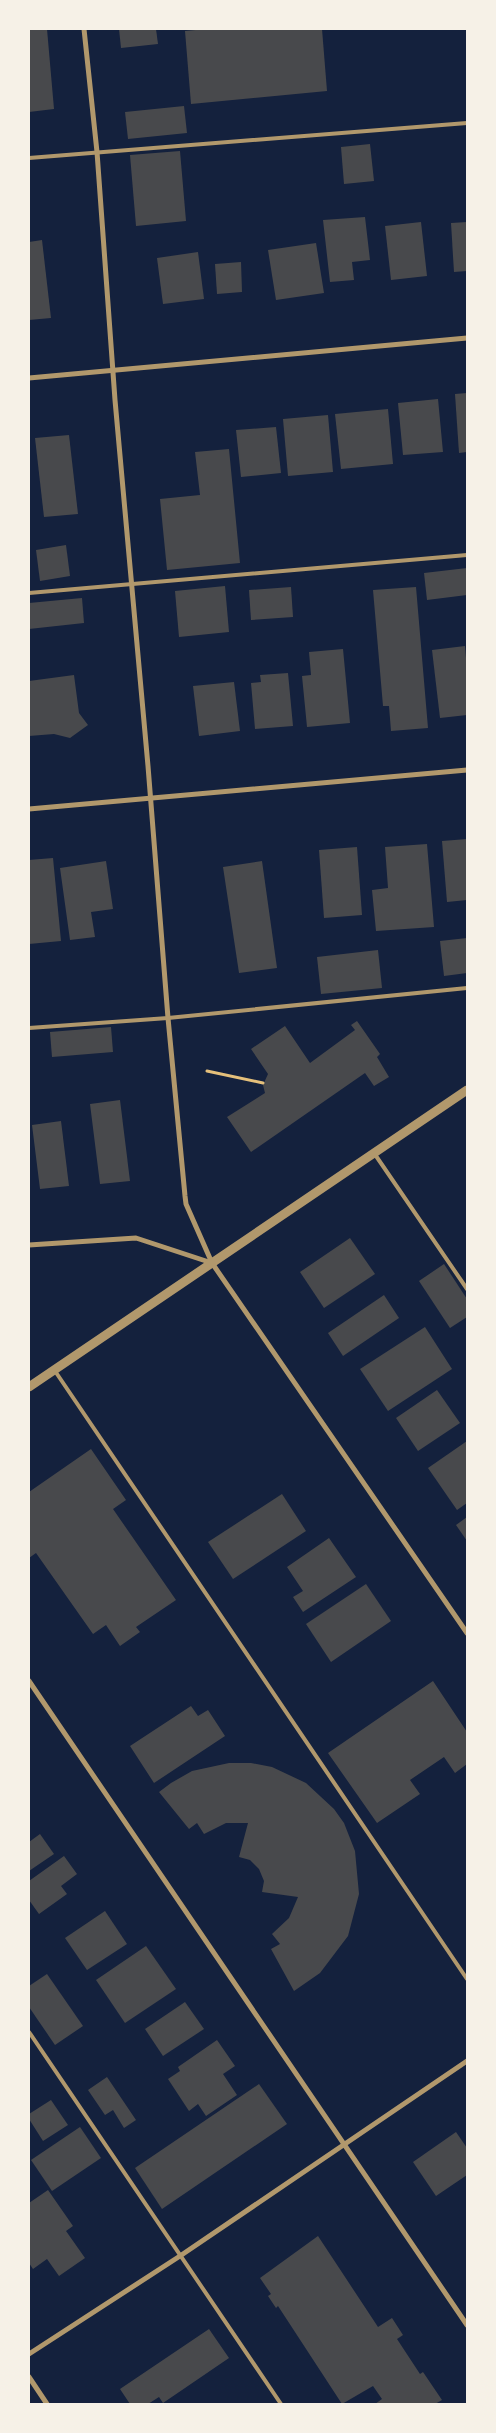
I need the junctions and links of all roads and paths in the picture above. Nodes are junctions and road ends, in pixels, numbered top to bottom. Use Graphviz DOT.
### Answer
graph roads {
  1 [pos="84,29"];
  2 [pos="467,122"];
  3 [pos="97,152"];
  4 [pos="29,158"];
  5 [pos="467,338"];
  6 [pos="113,371"];
  7 [pos="29,378"];
  8 [pos="467,555"];
  9 [pos="132,583"];
  10 [pos="29,593"];
  11 [pos="467,770"];
  12 [pos="150,799"];
  13 [pos="29,809"];
  14 [pos="467,988"];
  15 [pos="168,1018"];
  16 [pos="29,1028"];
  17 [pos="207,1071"];
  18 [pos="263,1083"];
  19 [pos="467,1090"];
  20 [pos="374,1153"];
  21 [pos="29,1245"];
  22 [pos="212,1263"];
  23 [pos="467,1289"];
  24 [pos="55,1370"];
  25 [pos="29,1388"];
  26 [pos="467,1632"];
  27 [pos="29,1681"];
  28 [pos="467,1980"];
  29 [pos="29,2032"];
  30 [pos="467,2060"];
  31 [pos="345,2144"];
  32 [pos="180,2256"];
  33 [pos="467,2325"];
  34 [pos="29,2354"];
  35 [pos="29,2377"];
  36 [pos="47,2404"];
  37 [pos="281,2404"];
  1 -- 3 [label="street"];
  2 -- 3 [label="lane"];
  3 -- 4 [label="lane"];
  3 -- 6 [label="street"];
  5 -- 6 [label="street"];
  6 -- 7 [label="street"];
  6 -- 9 [label="street"];
  8 -- 9 [label="lane"];
  9 -- 10 [label="lane"];
  9 -- 12 [label="street"];
  11 -- 12 [label="street"];
  12 -- 13 [label="street"];
  12 -- 15 [label="street"];
  14 -- 15 [label="lane"];
  15 -- 16 [label="lane"];
  15 -- 22 [label="street"];
  17 -- 18 [label="path"];
  19 -- 20 [label="street"];
  20 -- 22 [label="street"];
  20 -- 23 [label="lane"];
  21 -- 22 [label="street"];
  22 -- 24 [label="street"];
  22 -- 26 [label="street"];
  24 -- 25 [label="street"];
  24 -- 28 [label="lane"];
  27 -- 31 [label="street"];
  29 -- 32 [label="lane"];
  30 -- 31 [label="street"];
  31 -- 32 [label="street"];
  31 -- 33 [label="street"];
  32 -- 34 [label="street"];
  32 -- 37 [label="lane"];
  35 -- 36 [label="street"];
}
